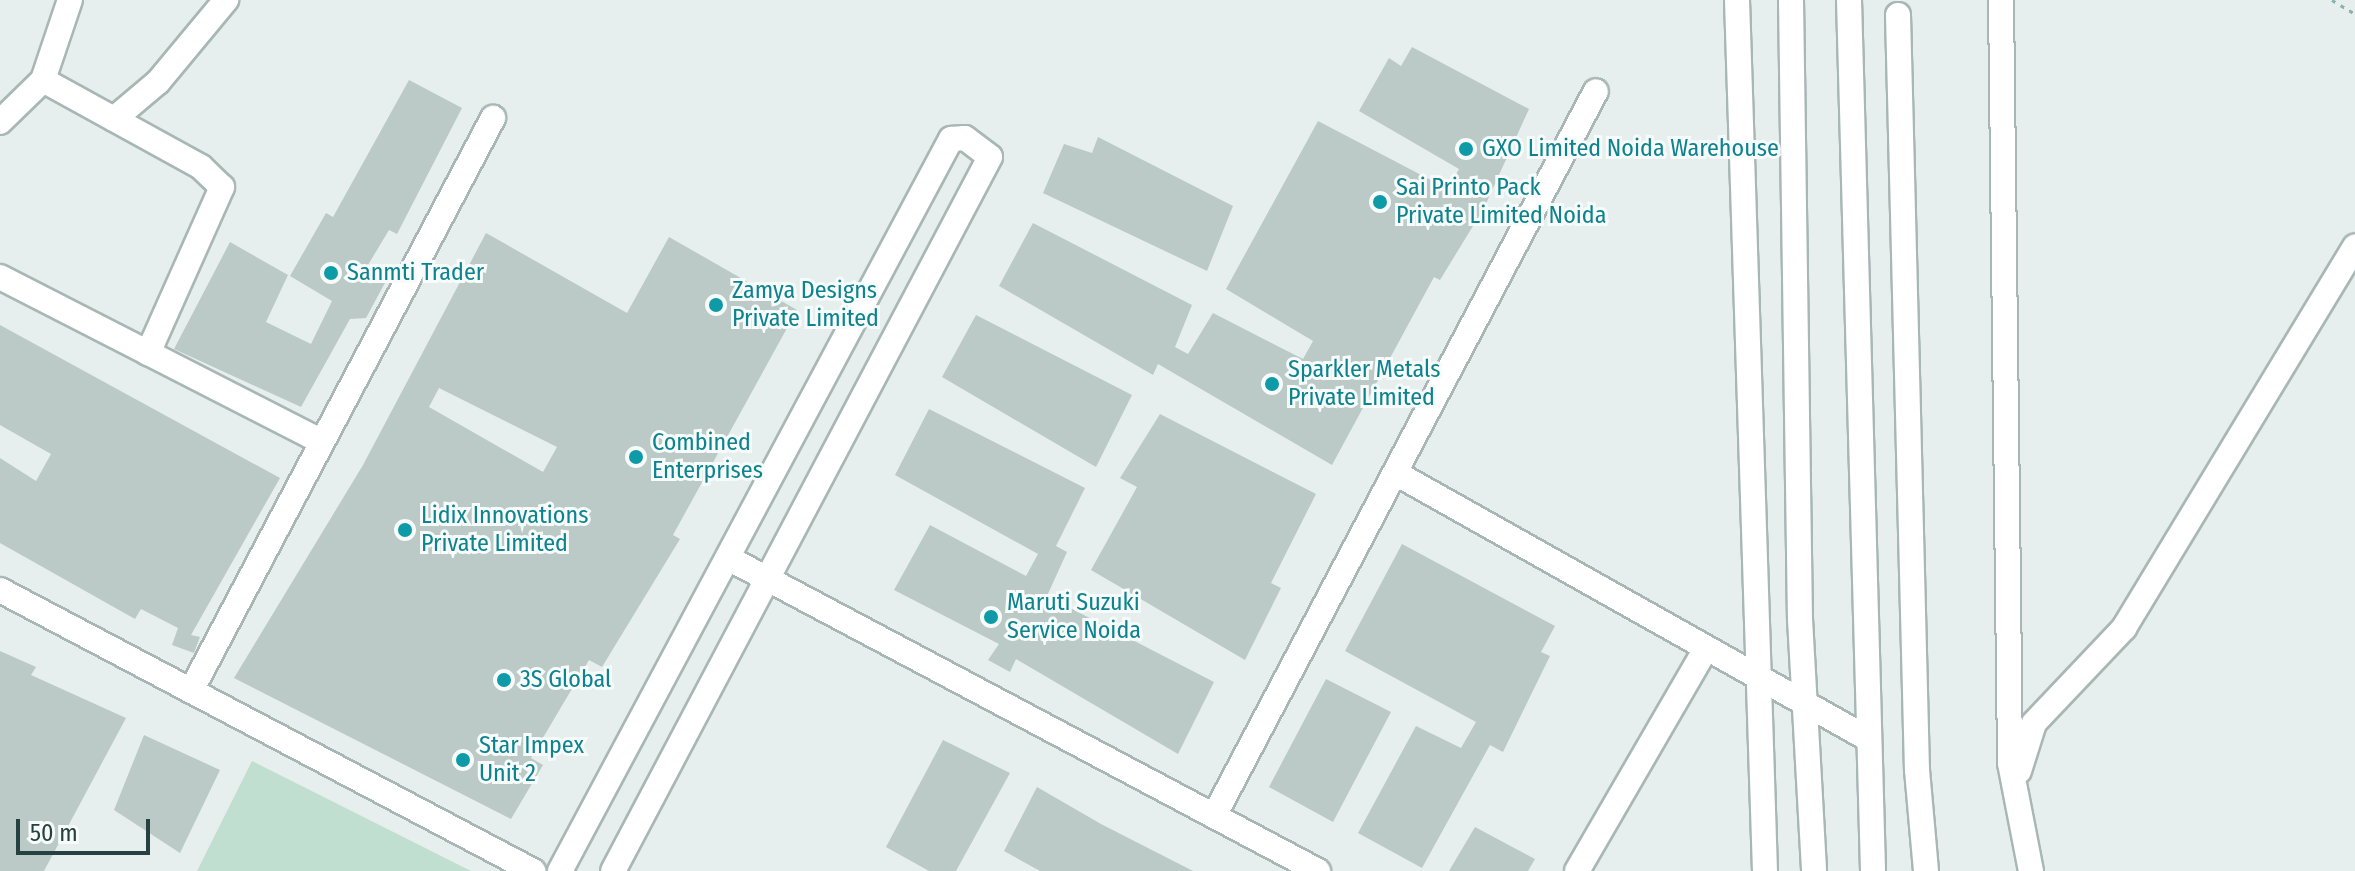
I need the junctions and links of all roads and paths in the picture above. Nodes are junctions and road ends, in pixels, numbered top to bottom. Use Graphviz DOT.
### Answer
graph roads {
  1 [pos="70,0"];
  2 [pos="226,0"];
  3 [pos="1737,0"];
  4 [pos="1791,0"];
  5 [pos="1849,0"];
  6 [pos="2001,0"];
  7 [pos="2332,0"];
  8 [pos="2355,14"];
  9 [pos="1898,15"];
  10 [pos="43,80"];
  11 [pos="1596,91"];
  12 [pos="493,118"];
  13 [pos="114,119"];
  14 [pos="0,122"];
  15 [pos="2355,246"];
  16 [pos="0,277"];
  17 [pos="148,353"];
  18 [pos="320,441"];
  19 [pos="1399,475"];
  20 [pos="728,558"];
  21 [pos="767,581"];
  22 [pos="0,590"];
  23 [pos="1705,650"];
  24 [pos="1756,676"];
  25 [pos="191,691"];
  26 [pos="1803,700"];
  27 [pos="1865,737"];
  28 [pos="2015,800"];
  29 [pos="1214,816"];
  30 [pos="533,871"];
  31 [pos="560,871"];
  32 [pos="613,871"];
  33 [pos="1318,871"];
  34 [pos="1577,871"];
  35 [pos="1765,871"];
  36 [pos="1814,871"];
  37 [pos="1873,871"];
  38 [pos="1926,871"];
  39 [pos="2031,871"];
  1 -- 10 [label="street"];
  2 -- 13 [label="street"];
  3 -- 24 [label="street"];
  4 -- 26 [label="street"];
  5 -- 27 [label="street"];
  6 -- 28 [label="street"];
  7 -- 8 [label="path"];
  9 -- 38 [label="street"];
  10 -- 13 [label="street"];
  10 -- 14 [label="street"];
  11 -- 19 [label="street"];
  12 -- 18 [label="street"];
  13 -- 17 [label="street"];
  15 -- 28 [label="street"];
  16 -- 17 [label="street"];
  17 -- 18 [label="street"];
  18 -- 25 [label="street"];
  19 -- 23 [label="street"];
  19 -- 29 [label="street"];
  20 -- 21 [label="street"];
  20 -- 21 [label="street"];
  20 -- 31 [label="street"];
  21 -- 29 [label="street"];
  21 -- 32 [label="street"];
  22 -- 25 [label="street"];
  23 -- 24 [label="street"];
  23 -- 34 [label="street"];
  24 -- 26 [label="street"];
  24 -- 35 [label="street"];
  25 -- 30 [label="street"];
  26 -- 27 [label="street"];
  26 -- 36 [label="street"];
  27 -- 37 [label="street"];
  28 -- 39 [label="street"];
  29 -- 33 [label="street"];
}
